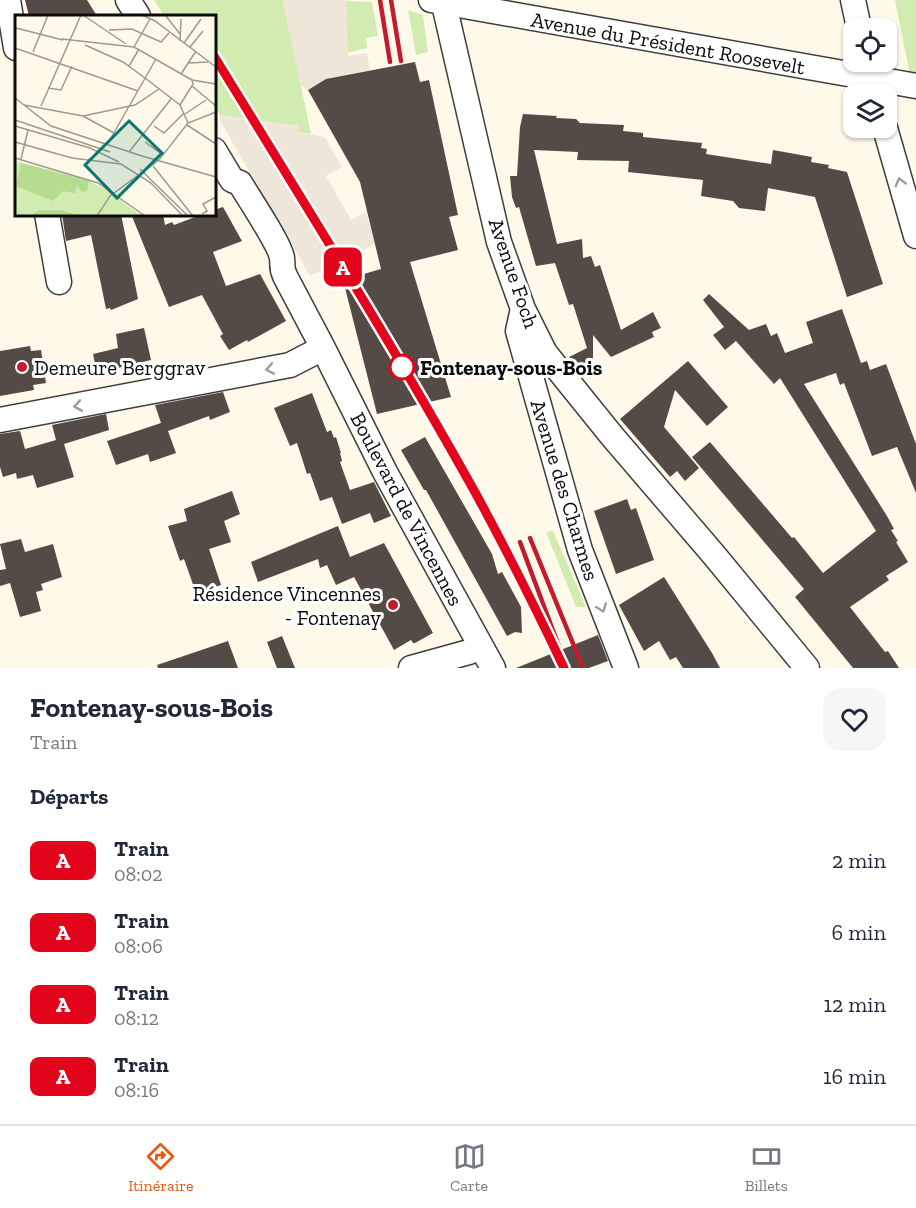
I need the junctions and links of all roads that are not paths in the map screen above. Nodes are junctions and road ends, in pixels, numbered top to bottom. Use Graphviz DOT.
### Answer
graph roads {
  1 [pos="8,0"];
  2 [pos="128,0"];
  3 [pos="853,0"];
  4 [pos="439,1"];
  5 [pos="137,15"];
  6 [pos="857,18"];
  7 [pos="15,42"];
  8 [pos="872,78"];
  9 [pos="916,86"];
  10 [pos="888,138"];
  11 [pos="216,153"];
  12 [pos="47,216"];
  13 [pos="916,236"];
  14 [pos="59,282"];
  15 [pos="523,309"];
  16 [pos="324,348"];
  17 [pos="564,378"];
  18 [pos="536,392"];
  19 [pos="0,420"];
  20 [pos="481,647"];
  21 [pos="411,668"];
  22 [pos="493,668"];
  23 [pos="626,668"];
  24 [pos="807,668"];
  1 -- 7 [label="street"];
  2 -- 5 [label="street"];
  3 -- 6 [label="street"];
  4 -- 8 [label="street, Avenue du Président Roosevelt"];
  4 -- 15 [label="street, Avenue Foch"];
  8 -- 9 [label="street, Avenue du Président Roosevelt"];
  13 -- 10 [label="street, one-way"];
  11 -- 16 [label="street, Boulevard de Vincennes"];
  12 -- 14 [label="street"];
  15 -- 17 [label="street, Avenue Foch"];
  15 -- 18 [label="street, Avenue des Charmes"];
  16 -- 19 [label="street, one-way"];
  16 -- 20 [label="street, Boulevard de Vincennes"];
  17 -- 18 [label="street"];
  17 -- 24 [label="street, Avenue Foch"];
  18 -- 23 [label="street, Avenue des Charmes, one-way"];
  20 -- 21 [label="street"];
  20 -- 22 [label="street, Boulevard de Vincennes"];
}
